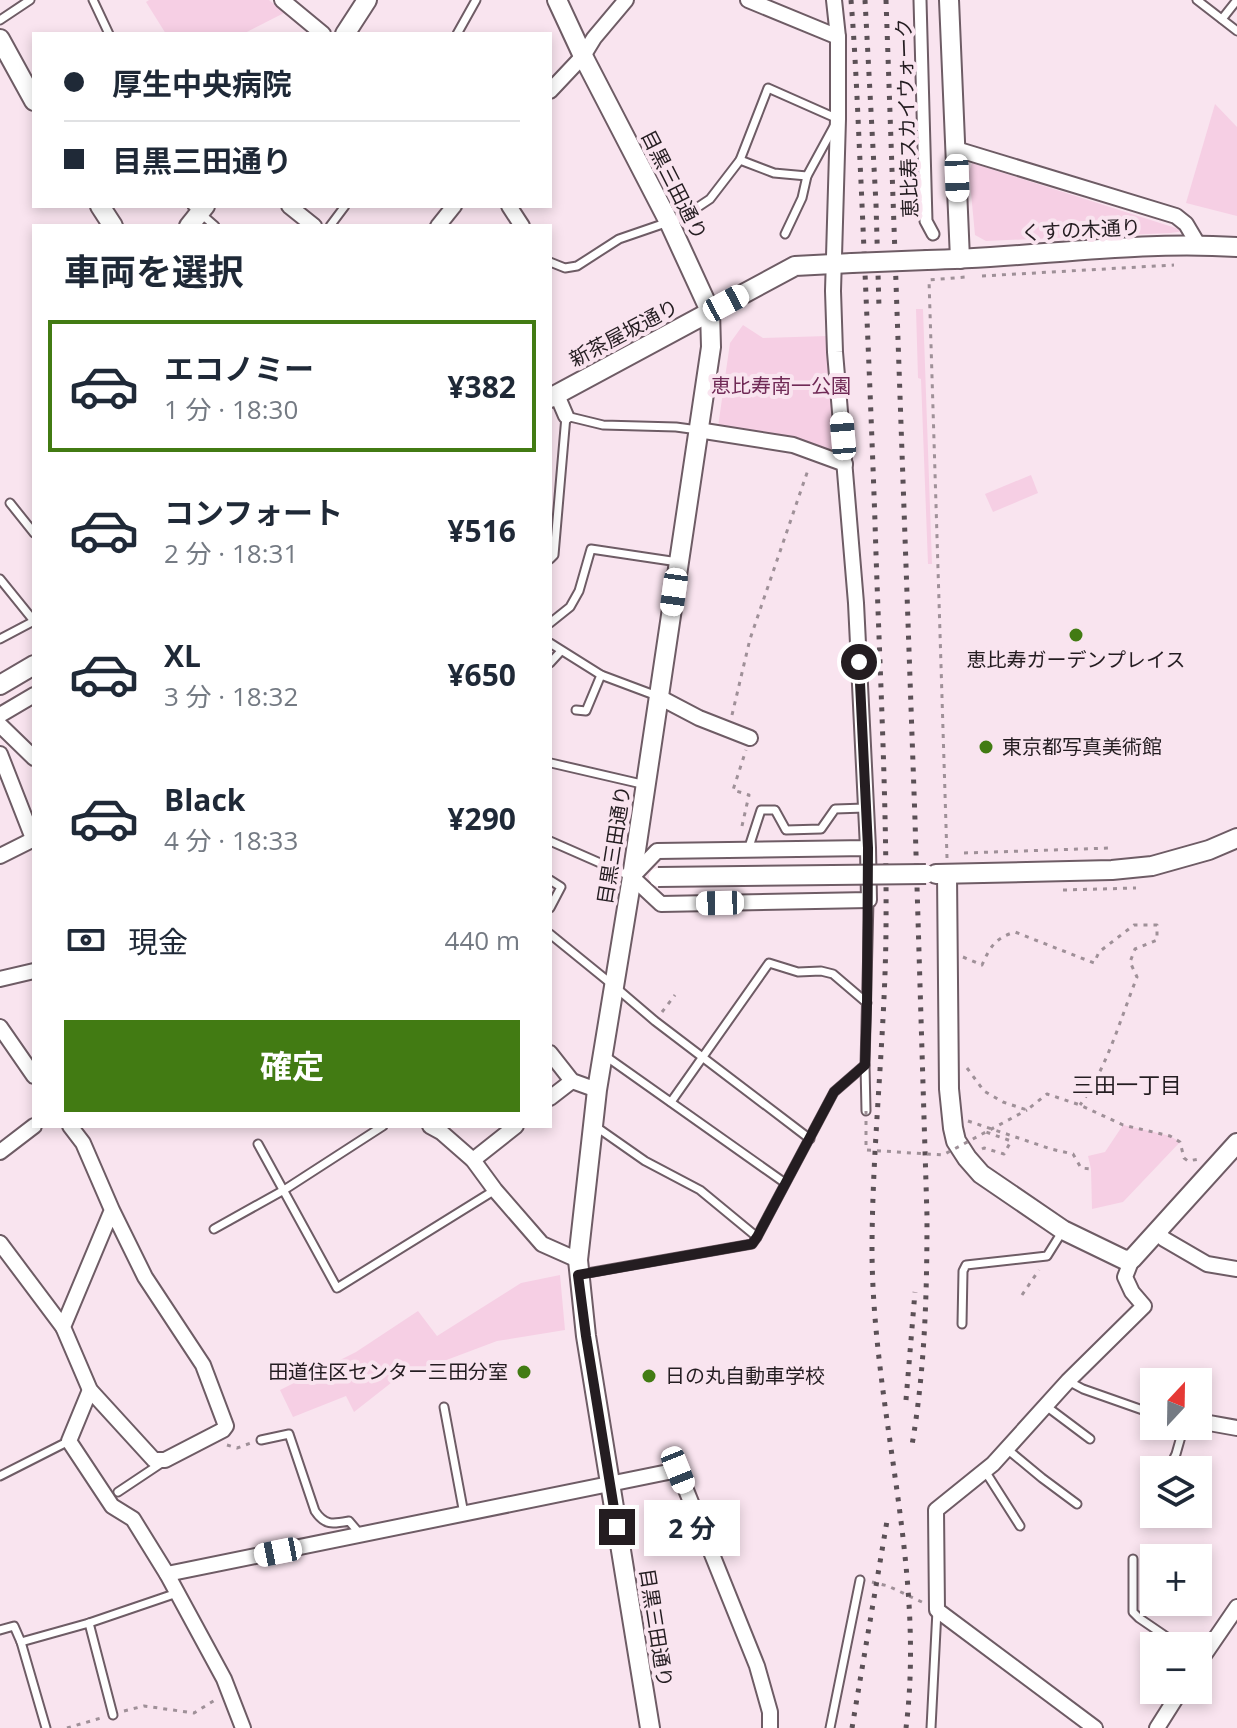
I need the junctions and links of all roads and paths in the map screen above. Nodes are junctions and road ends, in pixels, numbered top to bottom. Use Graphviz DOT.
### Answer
graph roads {
  1 [pos="30,0"];
  2 [pos="93,0"];
  3 [pos="282,0"];
  4 [pos="367,0"];
  5 [pos="476,0"];
  6 [pos="557,0"];
  7 [pos="626,0"];
  8 [pos="748,0"];
  9 [pos="834,0"];
  10 [pos="920,0"];
  11 [pos="949,0"];
  12 [pos="1197,0"];
  13 [pos="1237,0"];
  14 [pos="1222,19"];
  15 [pos="0,20"];
  16 [pos="1237,31"];
  17 [pos="108,32"];
  18 [pos="321,32"];
  19 [pos="346,32"];
  20 [pos="458,32"];
  21 [pos="838,37"];
  22 [pos="0,39"];
  23 [pos="583,56"];
  24 [pos="552,89"];
  25 [pos="32,96"];
  26 [pos="838,119"];
  27 [pos="956,149"];
  28 [pos="740,160"];
  29 [pos="807,176"];
  30 [pos="292,208"];
  31 [pos="452,208"];
  32 [pos="669,222"];
  33 [pos="312,224"];
  34 [pos="440,224"];
  35 [pos="785,234"];
  36 [pos="933,234"];
  37 [pos="1199,246"];
  38 [pos="1237,247"];
  39 [pos="960,259"];
  40 [pos="927,260"];
  41 [pos="552,263"];
  42 [pos="843,264"];
  43 [pos="1174,265"];
  44 [pos="710,311"];
  45 [pos="553,396"];
  46 [pos="566,416"];
  47 [pos="698,430"];
  48 [pos="814,452"];
  49 [pos="845,464"];
  50 [pos="10,503"];
  51 [pos="32,530"];
  52 [pos="552,557"];
  53 [pos="678,562"];
  54 [pos="0,579"];
  55 [pos="32,619"];
  56 [pos="552,621"];
  57 [pos="32,622"];
  58 [pos="0,639"];
  59 [pos="552,644"];
  60 [pos="561,651"];
  61 [pos="552,661"];
  62 [pos="32,666"];
  63 [pos="601,675"];
  64 [pos="0,685"];
  65 [pos="32,696"];
  66 [pos="659,697"];
  67 [pos="576,710"];
  68 [pos="0,715"];
  69 [pos="731,719"];
  70 [pos="0,725"];
  71 [pos="750,738"];
  72 [pos="0,754"];
  73 [pos="32,756"];
  74 [pos="552,763"];
  75 [pos="646,785"];
  76 [pos="865,808"];
  77 [pos="742,826"];
  78 [pos="32,835"];
  79 [pos="1237,838"];
  80 [pos="32,841"];
  81 [pos="552,842"];
  82 [pos="868,848"];
  83 [pos="1110,848"];
  84 [pos="748,850"];
  85 [pos="964,853"];
  86 [pos="0,856"];
  87 [pos="947,874"];
  88 [pos="632,877"];
  89 [pos="552,881"];
  90 [pos="869,900"];
  91 [pos="552,904"];
  92 [pos="552,936"];
  93 [pos="959,956"];
  94 [pos="32,971"];
  95 [pos="0,979"];
  96 [pos="614,986"];
  97 [pos="675,995"];
  98 [pos="867,1003"];
  99 [pos="655,1021"];
  100 [pos="0,1027"];
  101 [pos="603,1054"];
  102 [pos="552,1056"];
  103 [pos="703,1057"];
  104 [pos="960,1059"];
  105 [pos="865,1065"];
  106 [pos="32,1073"];
  107 [pos="572,1081"];
  108 [pos="597,1090"];
  109 [pos="552,1096"];
  110 [pos="671,1102"];
  111 [pos="1080,1105"];
  112 [pos="1027,1110"];
  113 [pos="866,1111"];
  114 [pos="961,1119"];
  115 [pos="593,1125"];
  116 [pos="32,1128"];
  117 [pos="72,1128"];
  118 [pos="380,1128"];
  119 [pos="434,1128"];
  120 [pos="513,1128"];
  121 [pos="986,1132"];
  122 [pos="810,1139"];
  123 [pos="1237,1143"];
  124 [pos="258,1144"];
  125 [pos="969,1148"];
  126 [pos="0,1152"];
  127 [pos="1208,1154"];
  128 [pos="473,1160"];
  129 [pos="1091,1169"];
  130 [pos="785,1183"];
  131 [pos="284,1190"];
  132 [pos="495,1190"];
  133 [pos="112,1210"];
  134 [pos="214,1229"];
  135 [pos="1063,1230"];
  136 [pos="1158,1232"];
  137 [pos="757,1237"];
  138 [pos="0,1243"];
  139 [pos="1047,1256"];
  140 [pos="1132,1259"];
  141 [pos="578,1268"];
  142 [pos="1237,1269"];
  143 [pos="1022,1295"];
  144 [pos="962,1324"];
  145 [pos="63,1327"];
  146 [pos="1068,1381"];
  147 [pos="90,1390"];
  148 [pos="1046,1406"];
  149 [pos="444,1407"];
  150 [pos="1140,1409"];
  151 [pos="1212,1424"];
  152 [pos="1237,1428"];
  153 [pos="217,1434"];
  154 [pos="1090,1439"];
  155 [pos="261,1440"];
  156 [pos="69,1441"];
  157 [pos="1007,1449"];
  158 [pos="165,1460"];
  159 [pos="985,1471"];
  160 [pos="2,1473"];
  161 [pos="610,1484"];
  162 [pos="118,1492"];
  163 [pos="1077,1504"];
  164 [pos="464,1514"];
  165 [pos="1020,1526"];
  166 [pos="362,1535"];
  167 [pos="1133,1559"];
  168 [pos="167,1574"];
  169 [pos="860,1580"];
  170 [pos="177,1593"];
  171 [pos="1237,1607"];
  172 [pos="934,1608"];
  173 [pos="89,1623"];
  174 [pos="0,1630"];
  175 [pos="1160,1632"];
  176 [pos="21,1642"];
  177 [pos="1212,1643"];
  178 [pos="229,1691"];
  179 [pos="1172,1704"];
  180 [pos="113,1715"];
  181 [pos="44,1727"];
  182 [pos="67,1728"];
  183 [pos="243,1728"];
  184 [pos="650,1728"];
  185 [pos="770,1728"];
  186 [pos="830,1728"];
  187 [pos="931,1728"];
  188 [pos="1095,1728"];
  189 [pos="1157,1728"];
  1 -- 15 [label="lane"];
  2 -- 17 [label="lane"];
  3 -- 18 [label="street"];
  4 -- 19 [label="street"];
  5 -- 20 [label="lane"];
  6 -- 23 [label="street, 目黒三田通り"];
  7 -- 23 [label="street"];
  8 -- 21 [label="street"];
  9 -- 21 [label="street"];
  10 -- 36 [label="street, 恵比寿スカイウォーク"];
  11 -- 27 [label="street"];
  12 -- 14 [label="lane"];
  13 -- 14 [label="lane"];
  14 -- 16 [label="lane"];
  21 -- 26 [label="street"];
  22 -- 25 [label="street"];
  23 -- 24 [label="street"];
  23 -- 32 [label="street, 目黒三田通り"];
  26 -- 28 [label="lane"];
  26 -- 29 [label="lane"];
  26 -- 42 [label="street"];
  27 -- 37 [label="street"];
  27 -- 39 [label="street"];
  28 -- 29 [label="lane"];
  28 -- 32 [label="lane"];
  29 -- 35 [label="lane"];
  30 -- 33 [label="street"];
  31 -- 34 [label="street"];
  32 -- 41 [label="lane"];
  32 -- 44 [label="street, 目黒三田通り"];
  37 -- 38 [label="street, くすの木通り"];
  37 -- 39 [label="street, くすの木通り"];
  39 -- 40 [label="street, くすの木通り"];
  40 -- 42 [label="street, 新茶屋坂通り, bridge"];
  42 -- 44 [label="street, 新茶屋坂通り"];
  42 -- 49 [label="street"];
  43 -- 87 [label="path"];
  44 -- 45 [label="street, 新茶屋坂通り"];
  44 -- 47 [label="street, 目黒三田通り"];
  45 -- 46 [label="street"];
  46 -- 47 [label="lane"];
  46 -- 52 [label="lane"];
  47 -- 48 [label="street"];
  47 -- 53 [label="street, 目黒三田通り"];
  48 -- 49 [label="street"];
  48 -- 69 [label="path"];
  49 -- 76 [label="street"];
  50 -- 51 [label="lane"];
  53 -- 56 [label="lane"];
  53 -- 66 [label="street, 目黒三田通り"];
  54 -- 55 [label="lane"];
  57 -- 58 [label="lane"];
  59 -- 60 [label="lane"];
  60 -- 61 [label="lane"];
  60 -- 63 [label="lane"];
  62 -- 64 [label="street"];
  63 -- 66 [label="lane"];
  63 -- 67 [label="lane"];
  65 -- 68 [label="street"];
  66 -- 71 [label="street"];
  66 -- 75 [label="street, 目黒三田通り"];
  70 -- 73 [label="street"];
  71 -- 77 [label="path"];
  72 -- 78 [label="street"];
  74 -- 75 [label="lane"];
  75 -- 88 [label="street, 目黒三田通り"];
  76 -- 82 [label="street"];
  76 -- 84 [label="lane"];
  79 -- 87 [label="street"];
  80 -- 86 [label="street"];
  81 -- 88 [label="lane"];
  82 -- 84 [label="street"];
  82 -- 90 [label="street"];
  83 -- 85 [label="path"];
  84 -- 88 [label="street"];
  87 -- 88 [label="street, bridge"];
  87 -- 125 [label="street"];
  88 -- 90 [label="street"];
  88 -- 96 [label="street, 目黒三田通り"];
  89 -- 91 [label="lane"];
  90 -- 98 [label="lane"];
  92 -- 96 [label="lane"];
  93 -- 111 [label="path"];
  94 -- 95 [label="street"];
  96 -- 99 [label="lane"];
  96 -- 101 [label="street, 目黒三田通り"];
  97 -- 99 [label="path"];
  98 -- 103 [label="lane"];
  98 -- 105 [label="lane"];
  99 -- 103 [label="lane"];
  100 -- 106 [label="street"];
  101 -- 108 [label="street, 目黒三田通り"];
  101 -- 110 [label="lane"];
  102 -- 107 [label="street"];
  103 -- 110 [label="lane"];
  103 -- 122 [label="lane"];
  104 -- 112 [label="path"];
  105 -- 113 [label="lane"];
  105 -- 122 [label="lane"];
  107 -- 108 [label="street"];
  107 -- 109 [label="street"];
  108 -- 115 [label="street, 目黒三田通り"];
  110 -- 130 [label="lane"];
  111 -- 112 [label="path"];
  111 -- 127 [label="path"];
  112 -- 121 [label="path, bridge"];
  113 -- 121 [label="path, bridge"];
  114 -- 129 [label="path"];
  115 -- 137 [label="lane"];
  115 -- 141 [label="street, 目黒三田通り"];
  116 -- 126 [label="street"];
  117 -- 133 [label="street"];
  118 -- 131 [label="lane"];
  119 -- 128 [label="street"];
  120 -- 128 [label="street"];
  121 -- 125 [label="path"];
  122 -- 130 [label="lane"];
  123 -- 136 [label="street"];
  124 -- 131 [label="lane"];
  125 -- 135 [label="street"];
  128 -- 132 [label="street"];
  130 -- 137 [label="lane"];
  131 -- 132 [label="lane"];
  131 -- 134 [label="lane"];
  132 -- 141 [label="street"];
  133 -- 145 [label="street"];
  133 -- 153 [label="street"];
  135 -- 139 [label="lane"];
  135 -- 140 [label="street"];
  136 -- 140 [label="street"];
  136 -- 142 [label="street"];
  137 -- 141 [label="lane"];
  138 -- 145 [label="street"];
  139 -- 143 [label="path"];
  139 -- 144 [label="lane"];
  140 -- 146 [label="street"];
  141 -- 161 [label="street, 目黒三田通り"];
  145 -- 147 [label="street"];
  146 -- 148 [label="street"];
  146 -- 150 [label="lane"];
  147 -- 156 [label="street"];
  147 -- 158 [label="street"];
  148 -- 154 [label="lane"];
  148 -- 157 [label="street"];
  149 -- 164 [label="lane"];
  151 -- 152 [label="street"];
  153 -- 155 [label="path"];
  153 -- 158 [label="street"];
  155 -- 166 [label="lane"];
  156 -- 160 [label="lane"];
  156 -- 168 [label="street"];
  157 -- 159 [label="street"];
  157 -- 163 [label="lane"];
  158 -- 162 [label="lane"];
  159 -- 165 [label="lane"];
  159 -- 172 [label="street"];
  161 -- 164 [label="street"];
  161 -- 184 [label="street, 目黒三田通り"];
  161 -- 185 [label="street"];
  164 -- 166 [label="street"];
  166 -- 168 [label="street"];
  167 -- 175 [label="lane"];
  168 -- 170 [label="street"];
  169 -- 172 [label="path"];
  169 -- 186 [label="lane"];
  170 -- 173 [label="lane"];
  170 -- 178 [label="street"];
  171 -- 177 [label="street"];
  172 -- 187 [label="lane"];
  172 -- 188 [label="street"];
  173 -- 176 [label="lane"];
  173 -- 180 [label="lane"];
  174 -- 176 [label="lane"];
  176 -- 181 [label="lane"];
  178 -- 180 [label="path"];
  178 -- 183 [label="street"];
  179 -- 189 [label="street"];
  180 -- 182 [label="path"];
}
